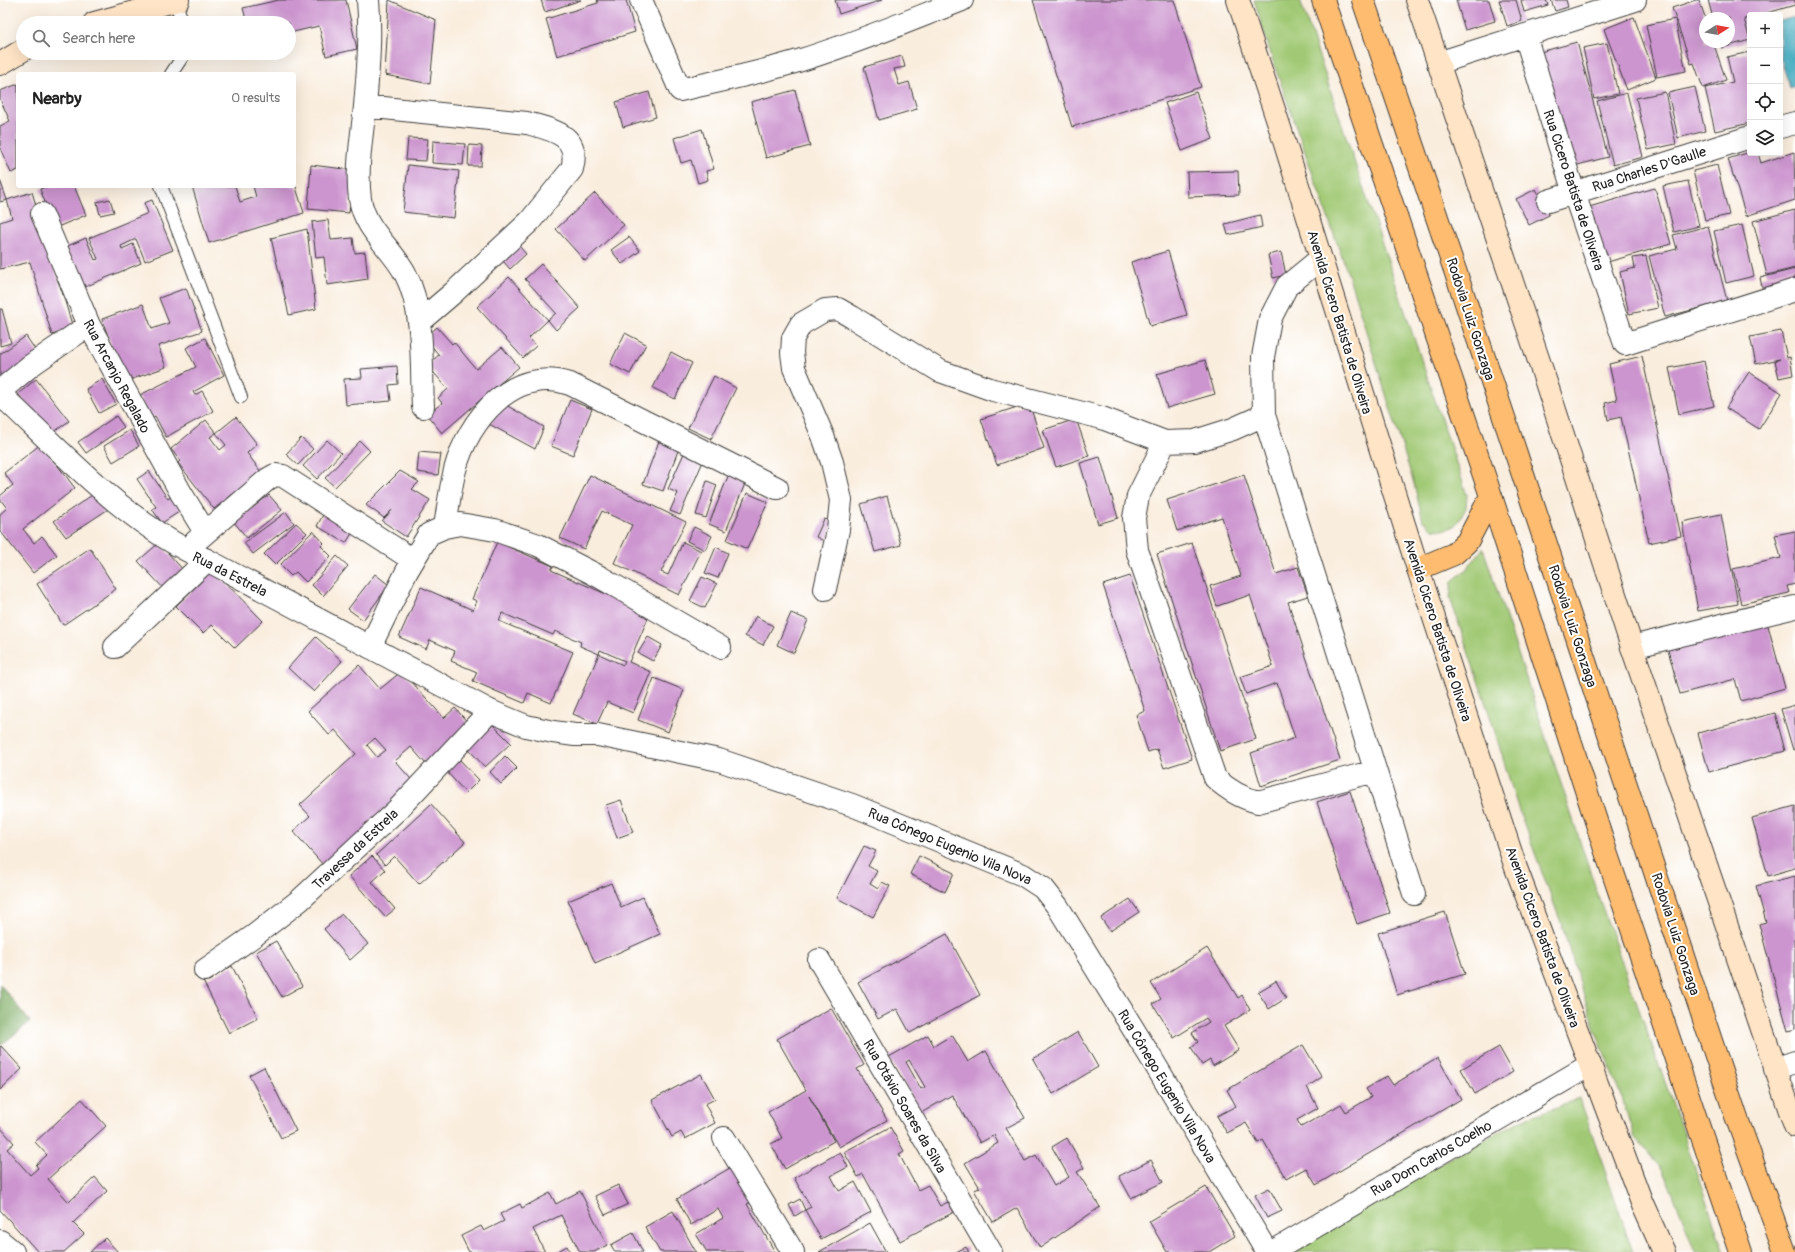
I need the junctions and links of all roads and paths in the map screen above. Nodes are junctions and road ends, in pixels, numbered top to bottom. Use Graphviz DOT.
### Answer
graph roads {
  1 [pos="176,0"];
  2 [pos="368,0"];
  3 [pos="641,0"];
  4 [pos="962,0"];
  5 [pos="1238,0"];
  6 [pos="1323,0"];
  7 [pos="1363,0"];
  8 [pos="1417,0"];
  9 [pos="1635,0"];
  10 [pos="119,16"];
  11 [pos="181,16"];
  12 [pos="1525,35"];
  13 [pos="16,54"];
  14 [pos="180,60"];
  15 [pos="1438,63"];
  16 [pos="0,64"];
  17 [pos="172,72"];
  18 [pos="365,106"];
  19 [pos="1747,138"];
  20 [pos="162,188"];
  21 [pos="1574,193"];
  22 [pos="1548,201"];
  23 [pos="42,214"];
  24 [pos="1320,259"];
  25 [pos="1795,290"];
  26 [pos="419,322"];
  27 [pos="89,325"];
  28 [pos="0,393"];
  29 [pos="242,397"];
  30 [pos="423,407"];
  31 [pos="1264,415"];
  32 [pos="1165,442"];
  33 [pos="777,488"];
  34 [pos="1491,496"];
  35 [pos="445,527"];
  36 [pos="205,532"];
  37 [pos="186,551"];
  38 [pos="207,560"];
  39 [pos="413,560"];
  40 [pos="1418,569"];
  41 [pos="825,589"];
  42 [pos="1795,607"];
  43 [pos="115,647"];
  44 [pos="370,647"];
  45 [pos="720,647"];
  46 [pos="1632,647"];
  47 [pos="490,711"];
  48 [pos="1375,771"];
  49 [pos="1414,894"];
  50 [pos="819,960"];
  51 [pos="205,970"];
  52 [pos="1590,1065"];
  53 [pos="1785,1066"];
  54 [pos="1794,1119"];
  55 [pos="724,1138"];
  56 [pos="0,1241"];
  57 [pos="12,1252"];
  58 [pos="793,1252"];
  59 [pos="991,1252"];
  60 [pos="1267,1252"];
  61 [pos="1272,1252"];
  62 [pos="1664,1252"];
  63 [pos="1741,1252"];
  64 [pos="1785,1252"];
  1 -- 10 [label="main road"];
  1 -- 11 [label="lane"];
  2 -- 18 [label="street"];
  3 -- 4 [label="street"];
  5 -- 24 [label="main road, Avenida Cicero Batista de Oliveira"];
  6 -- 34 [label="highway"];
  7 -- 64 [label="highway, Rodovia Luiz Gonzaga"];
  8 -- 15 [label="main road"];
  9 -- 12 [label="street"];
  12 -- 15 [label="street"];
  12 -- 21 [label="street, Rua Cicero Batista de Oliveira"];
  13 -- 16 [label="main road"];
  14 -- 17 [label="lane"];
  15 -- 46 [label="main road"];
  18 -- 26 [label="street"];
  18 -- 26 [label="street"];
  19 -- 21 [label="street, Rua Charles D'Gaulle"];
  20 -- 29 [label="lane"];
  21 -- 22 [label="street, Rua Charles D'Gaulle"];
  21 -- 25 [label="street, Rua Cicero Batista de Oliveira"];
  23 -- 27 [label="street, Rua Arcanjo Regalado"];
  24 -- 31 [label="street"];
  24 -- 40 [label="main road, Avenida Cicero Batista de Oliveira"];
  26 -- 30 [label="street"];
  27 -- 28 [label="street"];
  27 -- 36 [label="street, Rua Arcanjo Regalado"];
  28 -- 37 [label="street, Rua da Estrela"];
  31 -- 32 [label="street"];
  31 -- 48 [label="street"];
  32 -- 41 [label="street"];
  32 -- 48 [label="street"];
  33 -- 35 [label="street"];
  34 -- 40 [label="highway"];
  34 -- 63 [label="highway"];
  35 -- 39 [label="street"];
  35 -- 45 [label="street"];
  36 -- 37 [label="street"];
  36 -- 39 [label="street"];
  37 -- 38 [label="street, Rua da Estrela"];
  38 -- 43 [label="street"];
  38 -- 44 [label="street, Rua da Estrela"];
  39 -- 44 [label="street"];
  40 -- 52 [label="main road, Avenida Cicero Batista de Oliveira"];
  42 -- 46 [label="street"];
  44 -- 47 [label="street, Rua da Estrela"];
  46 -- 53 [label="main road"];
  47 -- 51 [label="street, Travessa da Estrela"];
  47 -- 60 [label="street, Rua Cônego Eugenio Vila Nova"];
  48 -- 49 [label="street"];
  50 -- 59 [label="street, Rua Otávio Soares da Silva"];
  52 -- 61 [label="street, Rua Dom Carlos Coelho"];
  52 -- 62 [label="main road, Avenida Cicero Batista de Oliveira"];
  53 -- 54 [label="main road"];
  55 -- 58 [label="street"];
  56 -- 57 [label="street"];
}
